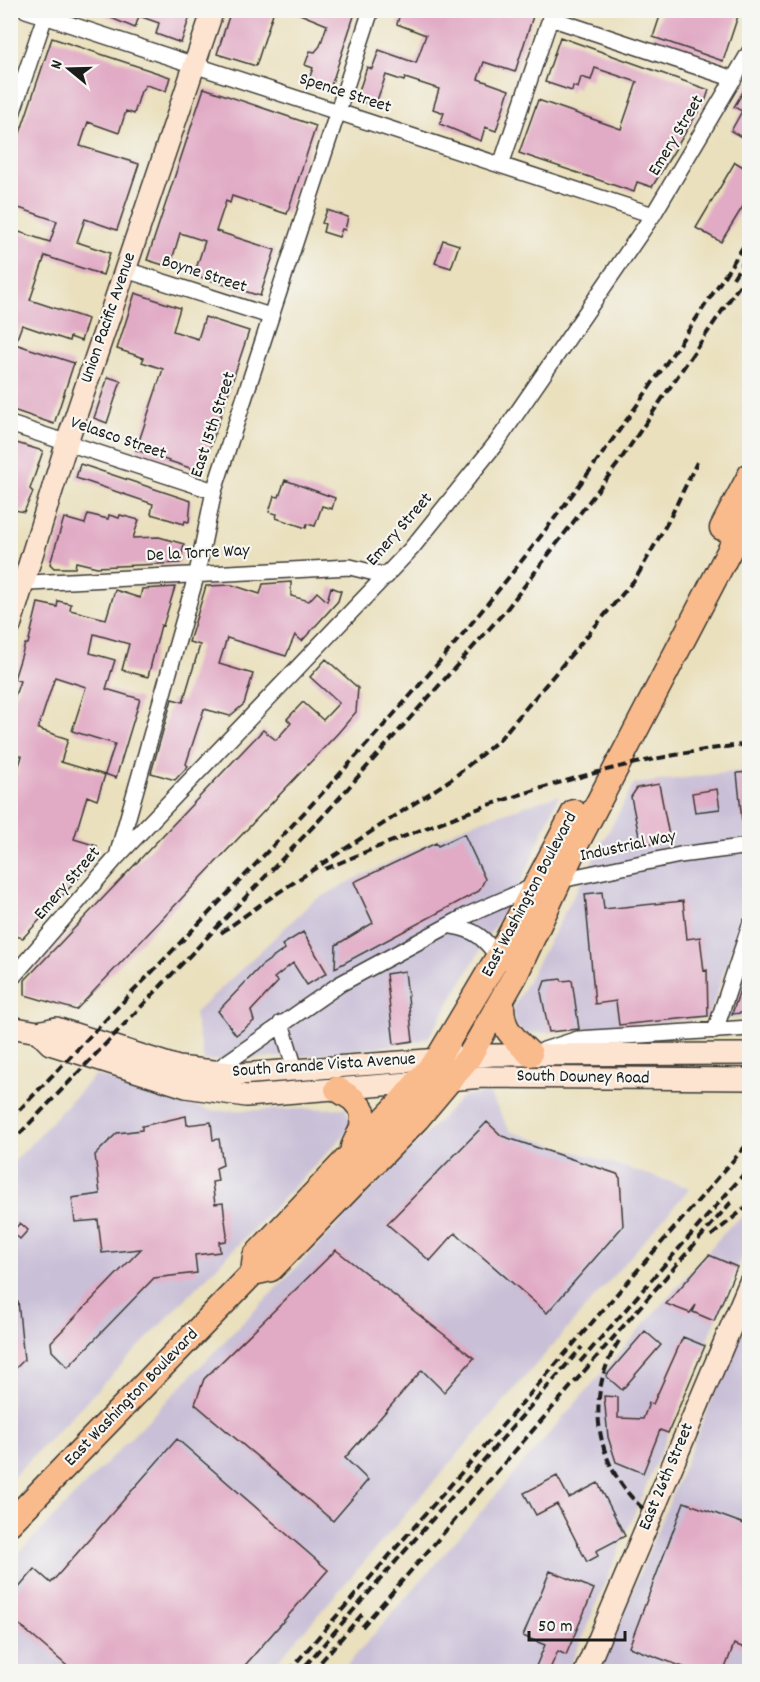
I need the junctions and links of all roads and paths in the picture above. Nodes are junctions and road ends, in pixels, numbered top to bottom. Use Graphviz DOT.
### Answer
graph roads {
  1 [pos="26,10"];
  2 [pos="213,10"];
  3 [pos="371,10"];
  4 [pos="46,14"];
  5 [pos="551,14"];
  6 [pos="750,51"];
  7 [pos="194,66"];
  8 [pos="734,79"];
  9 [pos="337,111"];
  10 [pos="10,120"];
  11 [pos="501,165"];
  12 [pos="653,215"];
  13 [pos="126,270"];
  14 [pos="270,316"];
  15 [pos="10,424"];
  16 [pos="67,442"];
  17 [pos="750,475"];
  18 [pos="213,491"];
  19 [pos="750,511"];
  20 [pos="197,573"];
  21 [pos="387,576"];
  22 [pos="17,584"];
  23 [pos="10,626"];
  24 [pos="750,846"];
  25 [pos="116,858"];
  26 [pos="548,883"];
  27 [pos="750,925"];
  28 [pos="452,926"];
  29 [pos="498,957"];
  30 [pos="10,980"];
  31 [pos="502,999"];
  32 [pos="281,1023"];
  33 [pos="10,1027"];
  34 [pos="750,1028"];
  35 [pos="715,1031"];
  36 [pos="530,1054"];
  37 [pos="750,1054"];
  38 [pos="469,1057"];
  39 [pos="438,1058"];
  40 [pos="296,1072"];
  41 [pos="452,1079"];
  42 [pos="750,1079"];
  43 [pos="207,1082"];
  44 [pos="417,1082"];
  45 [pos="337,1089"];
  46 [pos="347,1157"];
  47 [pos="253,1273"];
  48 [pos="750,1282"];
  49 [pos="10,1523"];
  50 [pos="585,1671"];
  1 -- 4 [label="street, Spence Street"];
  2 -- 7 [label="main road, Union Pacific Avenue"];
  3 -- 9 [label="street, East 15th Street"];
  4 -- 7 [label="street, Spence Street"];
  4 -- 10 [label="street"];
  5 -- 8 [label="street"];
  5 -- 11 [label="street"];
  6 -- 8 [label="street, Emery Street"];
  7 -- 9 [label="street, Spence Street"];
  7 -- 13 [label="main road, Union Pacific Avenue"];
  8 -- 12 [label="street, Emery Street"];
  9 -- 11 [label="street, Spence Street"];
  9 -- 14 [label="street, East 15th Street"];
  11 -- 12 [label="street, Spence Street"];
  12 -- 21 [label="street, Emery Street"];
  13 -- 14 [label="street, Boyne Street"];
  13 -- 16 [label="main road, Union Pacific Avenue"];
  14 -- 18 [label="street, East 15th Street"];
  15 -- 16 [label="street, Velasco Street"];
  16 -- 18 [label="street, Velasco Street"];
  16 -- 22 [label="main road, Union Pacific Avenue"];
  17 -- 26 [label="main road, East Washington Boulevard"];
  18 -- 20 [label="street, East 15th Street"];
  19 -- 26 [label="main road, East Washington Boulevard"];
  20 -- 21 [label="street, De la Torre Way"];
  20 -- 22 [label="street, De la Torre Way"];
  20 -- 25 [label="street, East 15th Street"];
  21 -- 25 [label="street, Emery Street"];
  22 -- 23 [label="main road, Union Pacific Avenue"];
  24 -- 26 [label="street, Industrial Way"];
  25 -- 30 [label="street, Emery Street"];
  26 -- 28 [label="street, Industrial Way"];
  26 -- 29 [label="main road, East Washington Boulevard"];
  26 -- 31 [label="main road, East Washington Boulevard"];
  27 -- 35 [label="street"];
  28 -- 29 [label="street"];
  28 -- 32 [label="street, Industrial Way"];
  29 -- 39 [label="main road, East Washington Boulevard"];
  31 -- 36 [label="main road"];
  31 -- 38 [label="main road, East Washington Boulevard"];
  32 -- 40 [label="street"];
  32 -- 43 [label="street, Industrial Way"];
  33 -- 43 [label="main road, South Grande Vista Avenue"];
  34 -- 35 [label="street"];
  35 -- 36 [label="street"];
  36 -- 37 [label="main road, South Downey Road"];
  36 -- 38 [label="main road, South Downey Road"];
  38 -- 39 [label="main road, South Downey Road"];
  38 -- 41 [label="main road, East Washington Boulevard"];
  39 -- 40 [label="main road, South Grande Vista Avenue"];
  39 -- 44 [label="main road, East Washington Boulevard"];
  40 -- 43 [label="main road, South Grande Vista Avenue"];
  41 -- 42 [label="main road, South Downey Road"];
  41 -- 44 [label="main road, South Downey Road"];
  41 -- 47 [label="main road, East Washington Boulevard"];
  43 -- 45 [label="main road, South Grande Vista Avenue"];
  44 -- 45 [label="main road, South Grande Vista Avenue"];
  44 -- 46 [label="main road, East Washington Boulevard"];
  45 -- 46 [label="main road"];
  46 -- 47 [label="main road, East Washington Boulevard"];
  47 -- 49 [label="main road, East Washington Boulevard"];
  48 -- 50 [label="main road, East 26th Street"];
}
